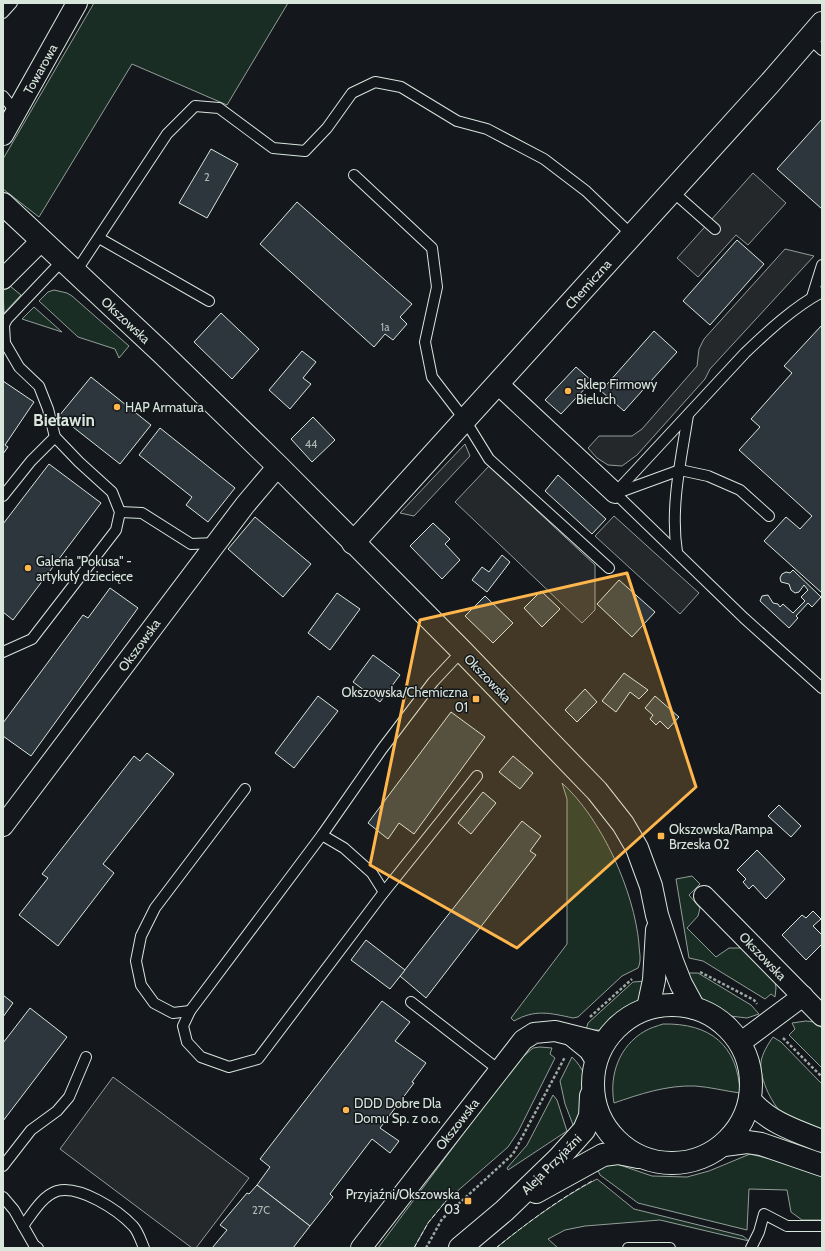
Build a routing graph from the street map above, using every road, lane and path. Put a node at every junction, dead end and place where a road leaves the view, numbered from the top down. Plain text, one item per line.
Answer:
1 (12, 3) edge
2 (77, 3) edge
3 (3, 13) edge
4 (818, 37) edge
5 (3, 96) edge
6 (16, 112) junction
7 (3, 136) edge
8 (354, 175) dead end
9 (672, 191) junction
10 (3, 204) edge
11 (715, 229) dead end
12 (632, 234) junction
13 (99, 238) junction
14 (41, 241) junction
15 (822, 265) edge
16 (69, 267) junction
17 (3, 279) edge
18 (822, 292) edge
19 (812, 297) junction
20 (209, 301) dead end
21 (498, 384) junction
22 (688, 415) junction
23 (464, 420) junction
24 (55, 437) junction
25 (278, 466) junction
26 (680, 470) junction
27 (615, 493) junction
28 (3, 496) edge
29 (120, 512) junction
30 (769, 516) dead end
31 (216, 543) junction
32 (352, 543) junction
33 (677, 552) junction
34 (609, 568) dead end
35 (462, 651) junction
36 (3, 652) edge
37 (822, 688) edge
38 (477, 776) dead end
39 (245, 789) dead end
40 (3, 826) edge
41 (322, 835) junction
42 (384, 892) junction
43 (704, 896) dead end
44 (657, 915) junction
45 (803, 996) junction
46 (411, 1002) dead end
47 (648, 1008) junction
48 (694, 1008) junction
49 (190, 1011) junction
50 (822, 1016) edge
51 (740, 1043) junction
52 (600, 1052) junction
53 (86, 1057) dead end
54 (499, 1070) junction
55 (592, 1089) junction
56 (750, 1100) junction
57 (822, 1141) edge
58 (724, 1144) junction
59 (639, 1157) junction
60 (822, 1165) edge
61 (3, 1166) edge
62 (3, 1197) edge
63 (504, 1211) junction
64 (23, 1226) junction
65 (822, 1226) edge
66 (38, 1248) edge
67 (144, 1248) edge
68 (361, 1248) edge
69 (460, 1248) edge
70 (628, 1248) edge
71 (670, 1248) edge
72 (751, 1248) edge

1 - 3 lane
2 - 6 street, Towarowa
4 - 9 main road, Chemiczna
5 - 6 lane
6 - 7 street, Towarowa
8 - 23 lane
9 - 11 lane
9 - 12 main road, Chemiczna
10 - 14 main road, Okszowska
12 - 13 lane
12 - 21 main road, Chemiczna
13 - 16 lane
13 - 20 lane
14 - 16 main road, Okszowska
14 - 17 street
15 - 19 lane
16 - 24 lane
16 - 25 main road, Okszowska
18 - 19 lane
19 - 22 lane
21 - 23 main road, Chemiczna
21 - 27 street
22 - 26 lane
22 - 27 lane
23 - 32 main road, Chemiczna
23 - 34 lane
24 - 28 lane
24 - 29 lane
25 - 31 street, Okszowska
25 - 32 main road, Okszowska
26 - 27 lane
26 - 30 lane
26 - 33 lane
27 - 33 lane
29 - 31 lane
29 - 36 lane
31 - 40 street, Okszowska
32 - 35 main road, Okszowska
33 - 37 lane
35 - 41 lane
35 - 44 main road, Okszowska
38 - 42 lane
39 - 49 lane
41 - 42 lane
41 - 49 lane
42 - 49 lane
43 - 45 street, Okszowska
44 - 47 main road, Okszowska
44 - 48 main road, Okszowska
45 - 50 street, Okszowska
45 - 51 street
46 - 54 lane
47 - 48 main road
47 - 52 main road
48 - 51 main road
51 - 56 main road
52 - 54 street, Okszowska
52 - 55 main road, Aleja Przyjaźni
53 - 61 lane
54 - 68 street, Okszowska
55 - 59 main road
55 - 63 main road, Aleja Przyjaźni
56 - 57 main road
56 - 58 main road
58 - 59 main road
58 - 60 main road
59 - 63 main road, Aleja Przyjaźni
62 - 64 lane
63 - 69 main road, Aleja Przyjaźni
64 - 66 lane
64 - 67 lane
65 - 72 lane
70 - 71 lane

